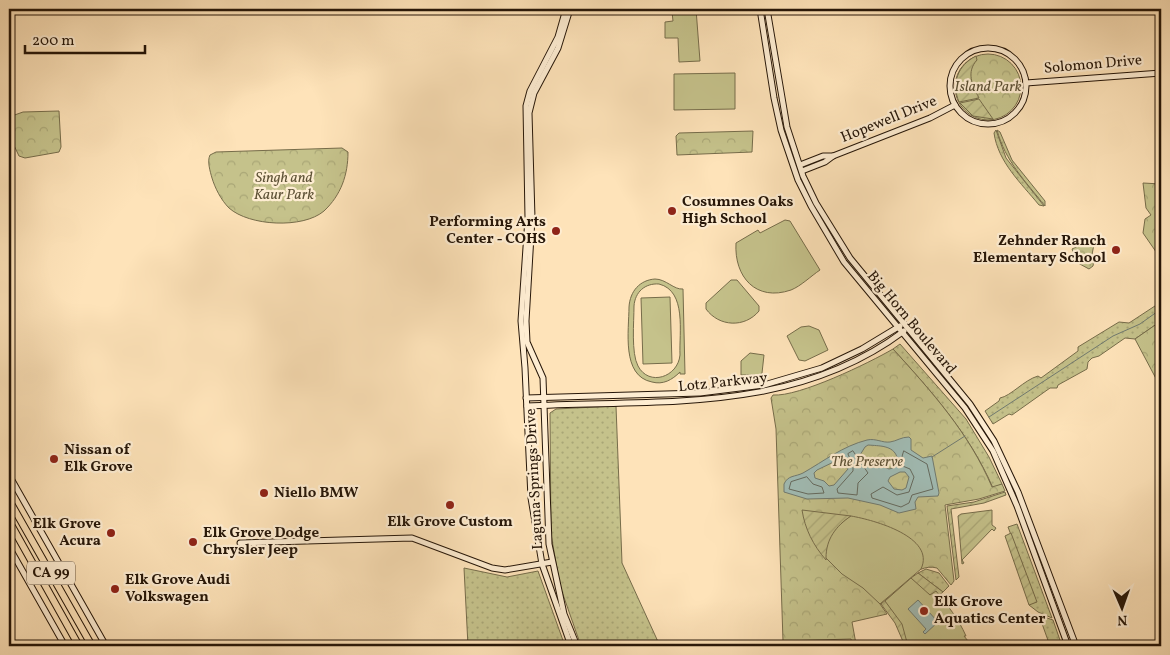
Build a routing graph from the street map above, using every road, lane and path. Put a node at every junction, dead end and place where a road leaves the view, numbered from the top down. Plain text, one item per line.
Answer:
1 (566, 9) edge
2 (570, 9) edge
3 (760, 9) edge
4 (767, 9) edge
5 (1161, 73) edge
6 (1026, 83) junction
7 (955, 105) junction
8 (801, 168) junction
9 (906, 325) junction
10 (901, 329) junction
11 (543, 397) junction
12 (526, 398) junction
13 (543, 405) junction
14 (526, 406) junction
15 (9, 475) edge
16 (9, 500) edge
17 (9, 521) edge
18 (240, 543) dead end
19 (9, 547) edge
20 (552, 562) junction
21 (542, 564) junction
22 (59, 611) junction
23 (64, 646) edge
24 (76, 646) edge
25 (79, 646) edge
26 (92, 646) edge
27 (106, 646) edge
28 (570, 646) edge
29 (577, 646) edge
30 (1068, 646) edge
31 (1076, 646) edge

1 - 12 street, Laguna Springs Drive
2 - 11 street, Laguna Springs Drive
3 - 10 street, Big Horn Boulevard
4 - 8 street, Big Horn Boulevard
5 - 6 street, Solomon Drive
6 - 7 street
6 - 7 street
7 - 8 street, Hopewell Drive
8 - 9 street, Big Horn Boulevard
9 - 10 street, Lotz Parkway
9 - 31 street, Big Horn Boulevard
10 - 11 street, Lotz Parkway
10 - 13 street, Lotz Parkway
10 - 30 street, Big Horn Boulevard
11 - 12 street, Lotz Parkway
11 - 13 street, Laguna Springs Drive
12 - 14 street, Laguna Springs Drive
13 - 14 street, Lotz Parkway
13 - 20 street, Laguna Springs Drive
14 - 21 street, Laguna Springs Drive
15 - 27 street
16 - 26 highway, CA 99
17 - 22 highway, CA 99
18 - 21 street
19 - 23 street
20 - 21 street
20 - 29 street, Laguna Springs Drive
21 - 28 street, Laguna Springs Drive
22 - 24 highway
22 - 25 highway, CA 99

